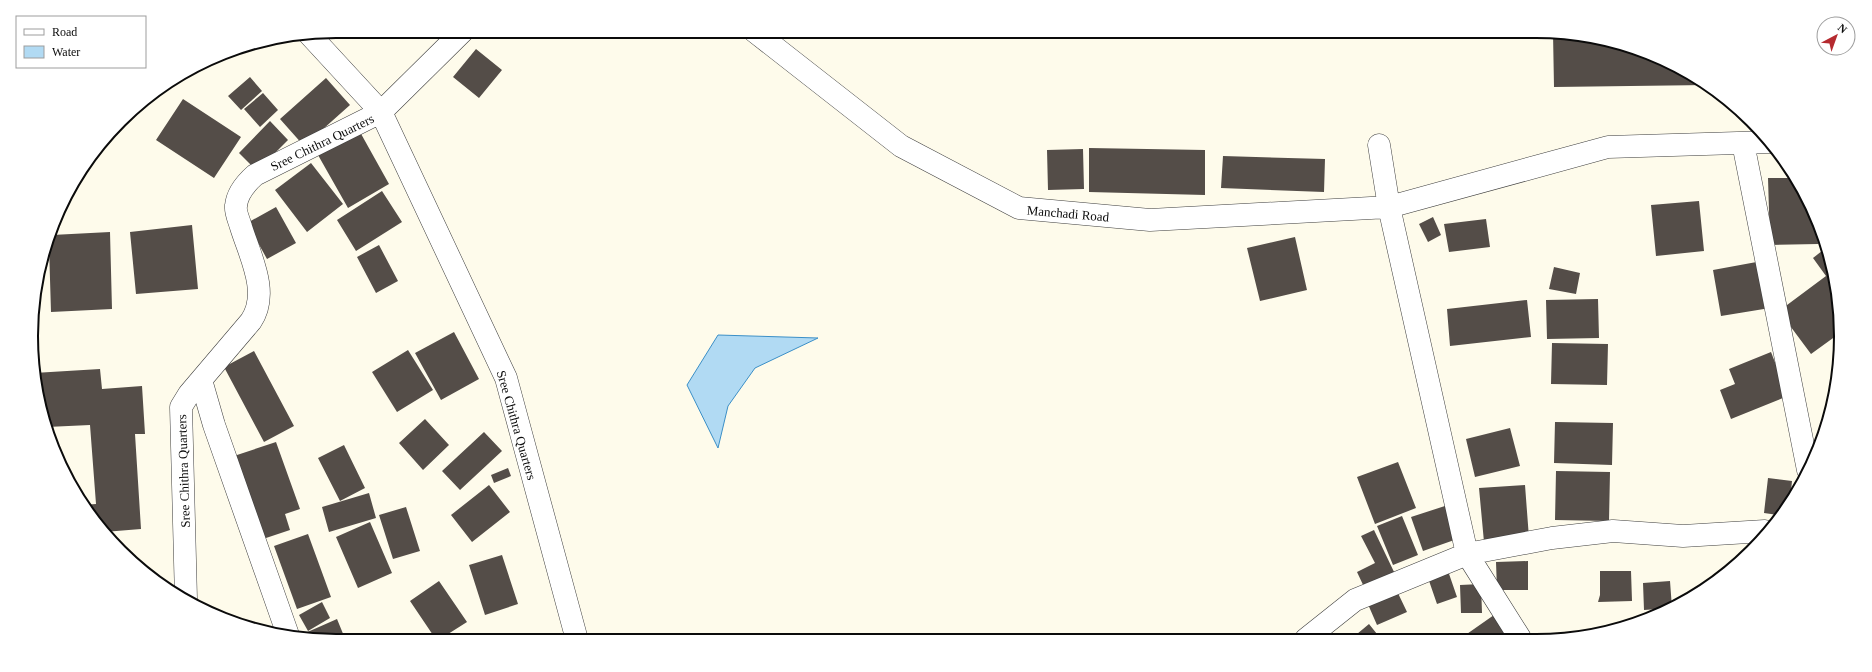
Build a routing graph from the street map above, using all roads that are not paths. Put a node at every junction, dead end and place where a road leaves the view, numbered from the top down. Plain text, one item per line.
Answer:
1 (456, 38) edge
2 (763, 38) edge
3 (314, 39) edge
4 (381, 112) junction
5 (1762, 142) edge
6 (1743, 143) junction
7 (1379, 145) dead end
8 (1389, 207) junction
9 (201, 380) junction
10 (1806, 461) edge
11 (1761, 531) edge
12 (1467, 554) junction
13 (186, 593) edge
14 (286, 629) edge
15 (575, 634) edge
16 (1312, 634) edge
17 (1517, 634) edge

1 - 4 street
2 - 8 street, Manchadi Road
3 - 4 street
4 - 9 street, Sree Chithra Quarters
4 - 15 street, Sree Chithra Quarters
5 - 6 street, Manchadi Road
6 - 8 street, Manchadi Road
6 - 10 street
7 - 8 street
8 - 12 street
9 - 13 street, Sree Chithra Quarters
9 - 14 street
11 - 12 street
12 - 16 street
12 - 17 street

